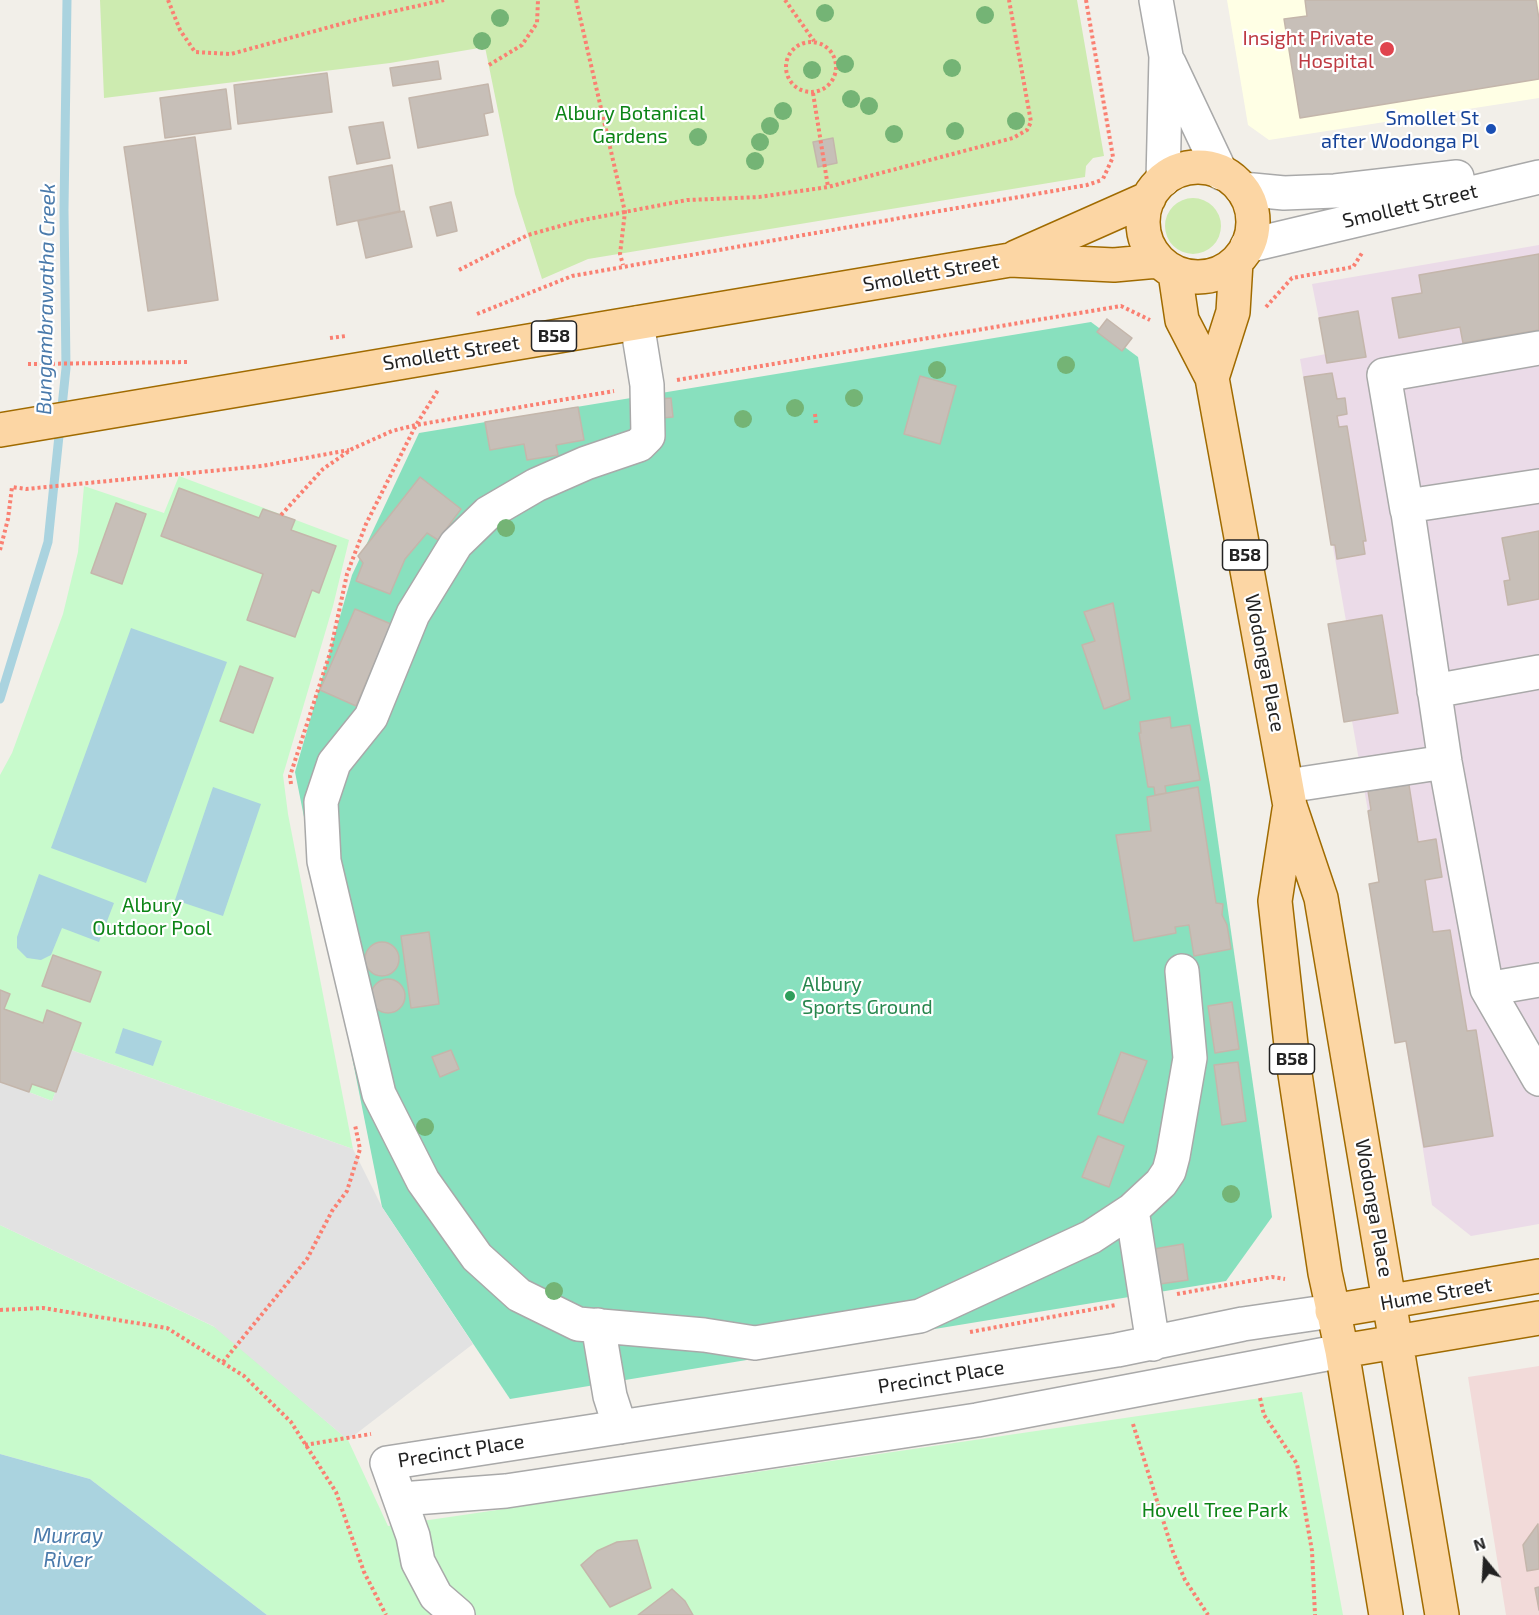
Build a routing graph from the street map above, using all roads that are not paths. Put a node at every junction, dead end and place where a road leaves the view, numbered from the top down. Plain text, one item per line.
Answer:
1 (1156, 0) edge
2 (1166, 56) junction
3 (1539, 168) edge
4 (1539, 177) edge
5 (1232, 181) junction
6 (1156, 189) junction
7 (1242, 254) junction
8 (1010, 260) junction
9 (1167, 267) junction
10 (637, 322) junction
11 (1539, 348) edge
12 (1212, 378) junction
13 (11, 428) edge
14 (1539, 486) edge
15 (1407, 510) junction
16 (1539, 672) edge
17 (1434, 691) junction
18 (1445, 762) junction
19 (1289, 796) junction
20 (1182, 971) dead end
21 (1539, 980) edge
22 (1487, 989) junction
23 (1539, 1079) edge
24 (1132, 1210) junction
25 (1539, 1276) edge
26 (1390, 1302) junction
27 (1332, 1311) junction
28 (1539, 1318) edge
29 (598, 1325) junction
30 (1188, 1336) junction
31 (1396, 1341) junction
32 (1153, 1344) junction
33 (1117, 1350) junction
34 (1342, 1351) junction
35 (1196, 1377) junction
36 (1128, 1408) junction
37 (620, 1427) junction
38 (401, 1499) junction
39 (458, 1615) edge
40 (1386, 1615) edge
41 (1442, 1615) edge

1 - 2 street
2 - 5 street
2 - 6 street
3 - 5 street, Smollett Street
4 - 7 street, Smollett Street
5 - 6 main road, B58
5 - 7 main road, B58
6 - 8 main road, Smollett Street / B58
6 - 9 main road, B58
7 - 9 main road, B58
7 - 12 main road, Wodonga Place / B58
8 - 9 main road, Smollett Street / B58
8 - 10 main road, Smollett Street / B58
9 - 12 main road, Wodonga Place / B58
10 - 13 main road, Smollett Street / B58
10 - 29 street
11 - 15 street
12 - 19 main road, Wodonga Place / B58
14 - 15 street
15 - 17 street
16 - 17 street
17 - 18 street
18 - 19 street
18 - 22 street
19 - 26 main road, Wodonga Place / B58
19 - 27 main road, Wodonga Place / B58
20 - 24 street
21 - 22 street
22 - 23 street
24 - 29 street
24 - 32 street
25 - 26 main road, Hume Street
26 - 27 main road, Hume Street
26 - 31 main road, Wodonga Place / B58
27 - 30 street, Precinct Place
27 - 34 main road, Wodonga Place / B58
28 - 31 main road, Hume Street
29 - 37 street
30 - 32 street, Precinct Place
30 - 35 street
31 - 34 main road, Hume Street
31 - 41 main road, Wodonga Place
32 - 33 street, Precinct Place
33 - 36 street
33 - 37 street, Precinct Place
34 - 35 street, Precinct Place
34 - 40 main road, Wodonga Place
35 - 36 street, Precinct Place
36 - 38 street, Precinct Place
37 - 38 street, Precinct Place
38 - 39 street

